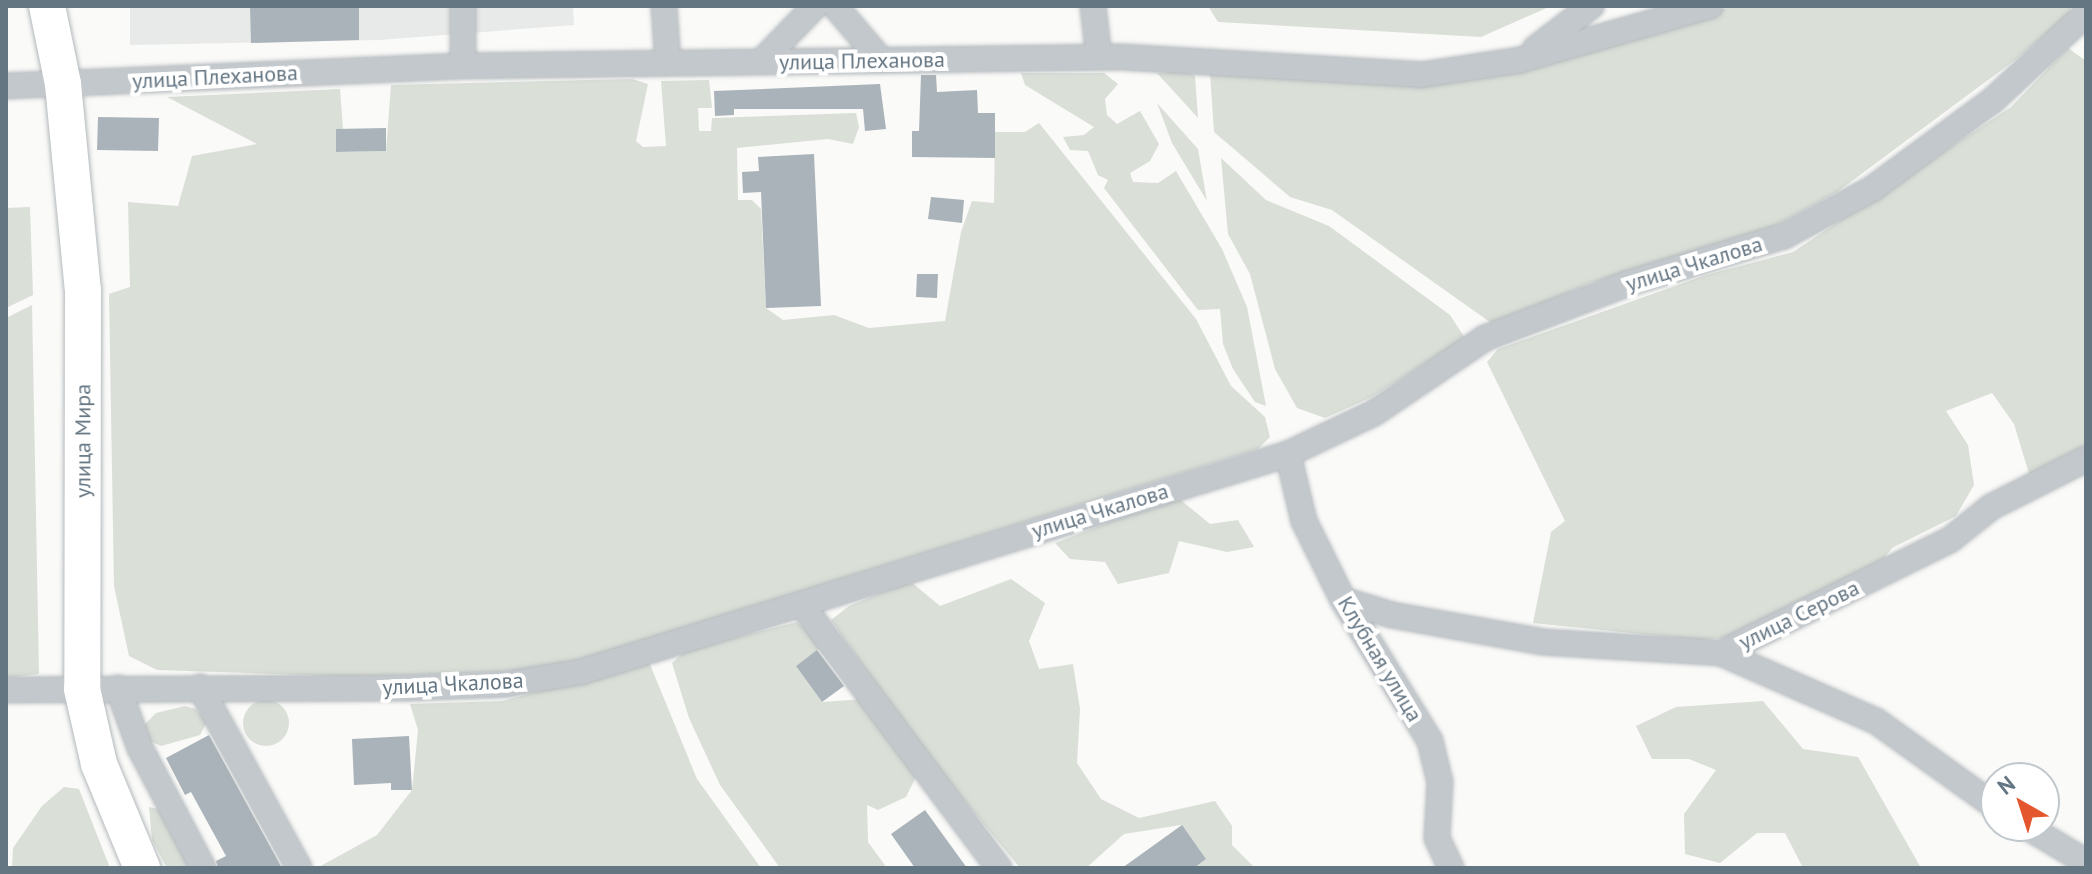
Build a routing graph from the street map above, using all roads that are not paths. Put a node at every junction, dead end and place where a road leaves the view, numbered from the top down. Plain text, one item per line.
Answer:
1 (47, 6) edge
2 (463, 6) edge
3 (664, 6) edge
4 (815, 6) edge
5 (835, 6) edge
6 (1093, 6) edge
7 (1591, 6) edge
8 (1710, 6) edge
9 (2086, 14) edge
10 (1099, 57) junction
11 (881, 60) junction
12 (1520, 60) junction
13 (761, 62) junction
14 (668, 63) junction
15 (463, 66) junction
16 (63, 84) junction
17 (6, 86) edge
18 (1288, 454) junction
19 (2086, 459) edge
20 (1343, 600) junction
21 (802, 605) junction
22 (1721, 653) junction
23 (200, 687) junction
24 (118, 688) junction
25 (82, 689) junction
26 (6, 690) edge
27 (1980, 796) edge
28 (2053, 842) edge
29 (2086, 862) edge
30 (142, 868) edge
31 (203, 868) edge
32 (299, 868) edge
33 (999, 868) edge
34 (1451, 868) edge

1 - 16 highway, улица Мира
2 - 15 street
3 - 14 street
4 - 13 street
5 - 11 street
6 - 10 street
7 - 12 street
8 - 12 street, улица Плеханова
9 - 18 street, улица Чкалова
10 - 11 street, улица Плеханова
10 - 12 street, улица Плеханова
11 - 13 street, улица Плеханова
13 - 14 street, улица Плеханова
14 - 15 street, улица Плеханова
15 - 16 street, улица Плеханова
16 - 17 street, улица Плеханова
16 - 25 highway, улица Мира
18 - 20 street, Клубная улица
18 - 21 street, улица Чкалова
19 - 22 street, улица Серова
20 - 22 street, улица Серова
20 - 34 street, Клубная улица
21 - 23 street, улица Чкалова
21 - 33 street
22 - 27 street
23 - 24 street, улица Чкалова
23 - 32 street
24 - 25 street, улица Чкалова
24 - 31 street
25 - 26 street, улица Чкалова
25 - 30 highway, улица Мира
28 - 29 street

